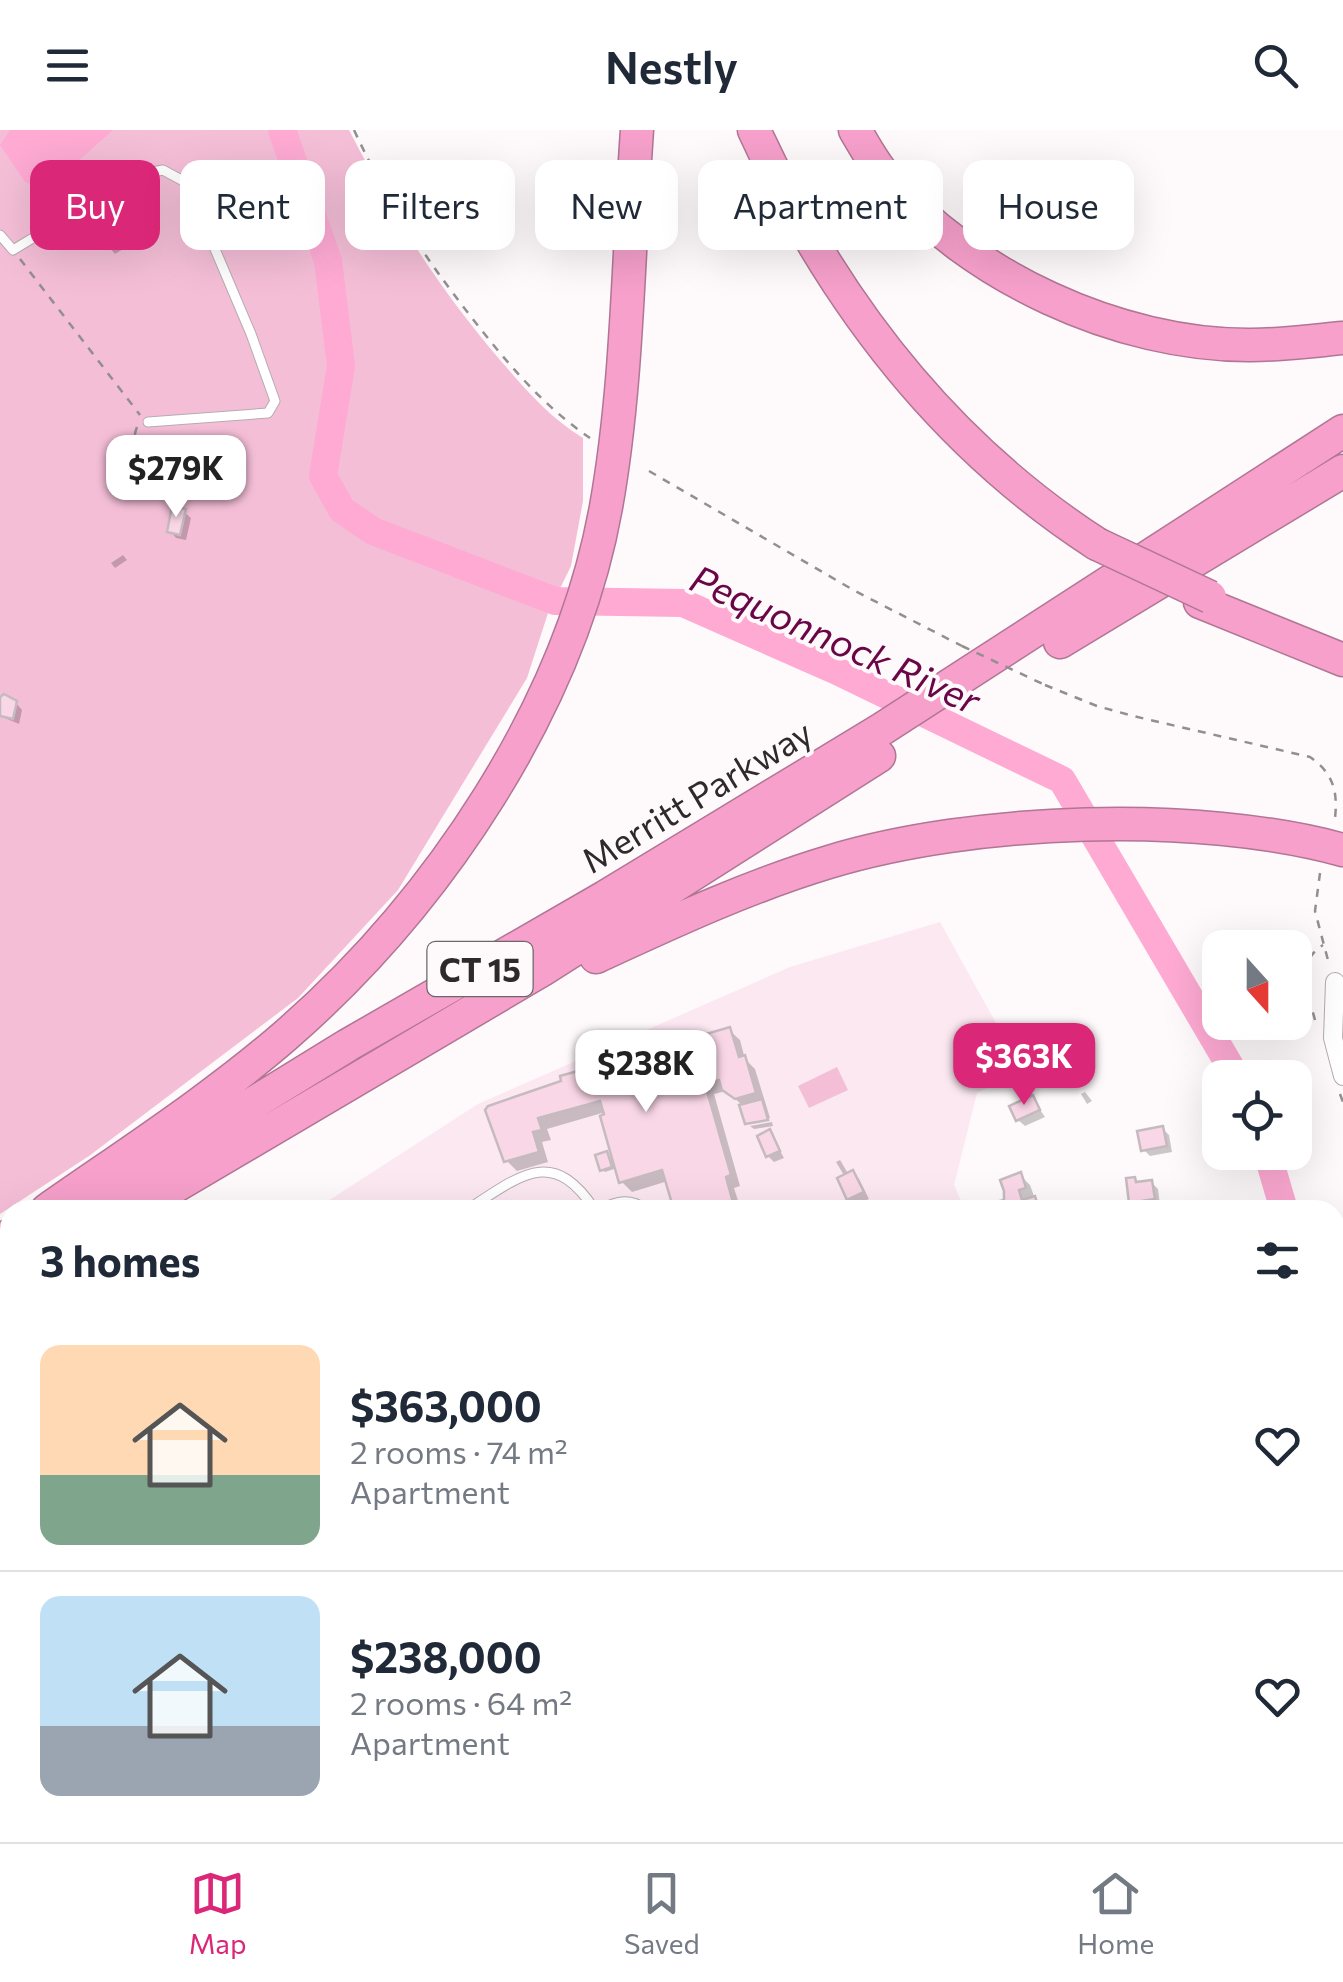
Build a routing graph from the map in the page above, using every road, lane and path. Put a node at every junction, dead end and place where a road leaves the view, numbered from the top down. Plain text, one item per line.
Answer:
1 (354, 130) edge
2 (637, 130) edge
3 (754, 130) edge
4 (855, 130) edge
5 (0, 235) edge
6 (13, 250) junction
7 (1343, 338) edge
8 (148, 422) junction
9 (1343, 431) edge
10 (592, 439) dead end
11 (155, 471) dead end
12 (650, 471) dead end
13 (1343, 471) edge
14 (1205, 600) junction
15 (1343, 634) edge
16 (1343, 660) edge
17 (947, 701) junction
18 (893, 735) junction
19 (1335, 818) dead end
20 (1332, 862) edge
21 (1335, 982) joint
22 (1343, 1076) edge
23 (305, 1113) junction
24 (60, 1200) edge
25 (95, 1200) edge
26 (153, 1200) edge
27 (485, 1200) edge
28 (590, 1200) edge

1 - 10 path
2 - 24 highway
3 - 14 highway, bridge
4 - 7 highway
5 - 6 lane
6 - 8 path
6 - 8 lane
8 - 11 path
9 - 17 highway, Merritt Parkway / CT 15
12 - 19 path, bridge
13 - 17 highway, Merritt Parkway / CT 15
14 - 15 highway
14 - 16 highway
17 - 18 highway, Merritt Parkway / CT 15
18 - 23 highway, Merritt Parkway / CT 15
18 - 25 highway, Merritt Parkway / CT 15
20 - 21 path
20 - 23 highway
21 - 22 street
23 - 26 highway, Merritt Parkway / CT 15
27 - 28 lane

